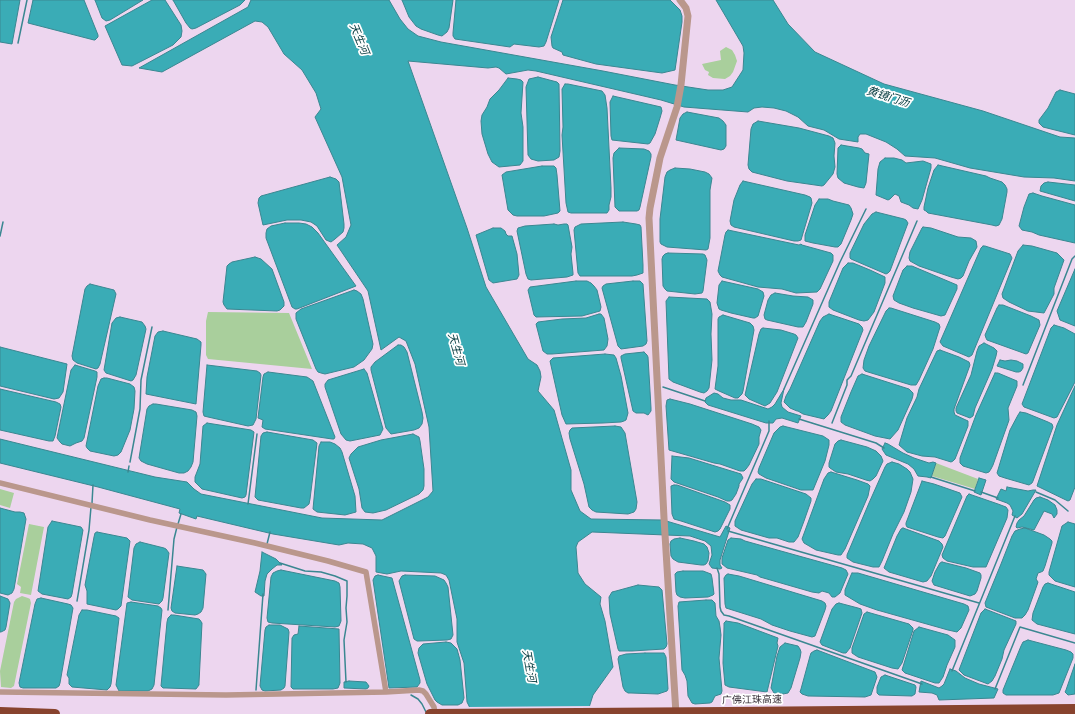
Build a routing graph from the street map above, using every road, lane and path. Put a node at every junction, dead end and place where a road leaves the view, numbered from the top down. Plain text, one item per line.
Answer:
1 (680, 0) edge
2 (0, 483) edge
3 (0, 692) edge
4 (386, 692) junction
5 (1075, 709) edge
6 (0, 712) edge
7 (55, 714) edge
8 (430, 714) edge
9 (435, 714) edge
10 (676, 714) edge

1 - 10 street
2 - 4 street
3 - 4 street
4 - 9 street
5 - 8 highway, 广佛江珠高速, bridge
6 - 7 highway

